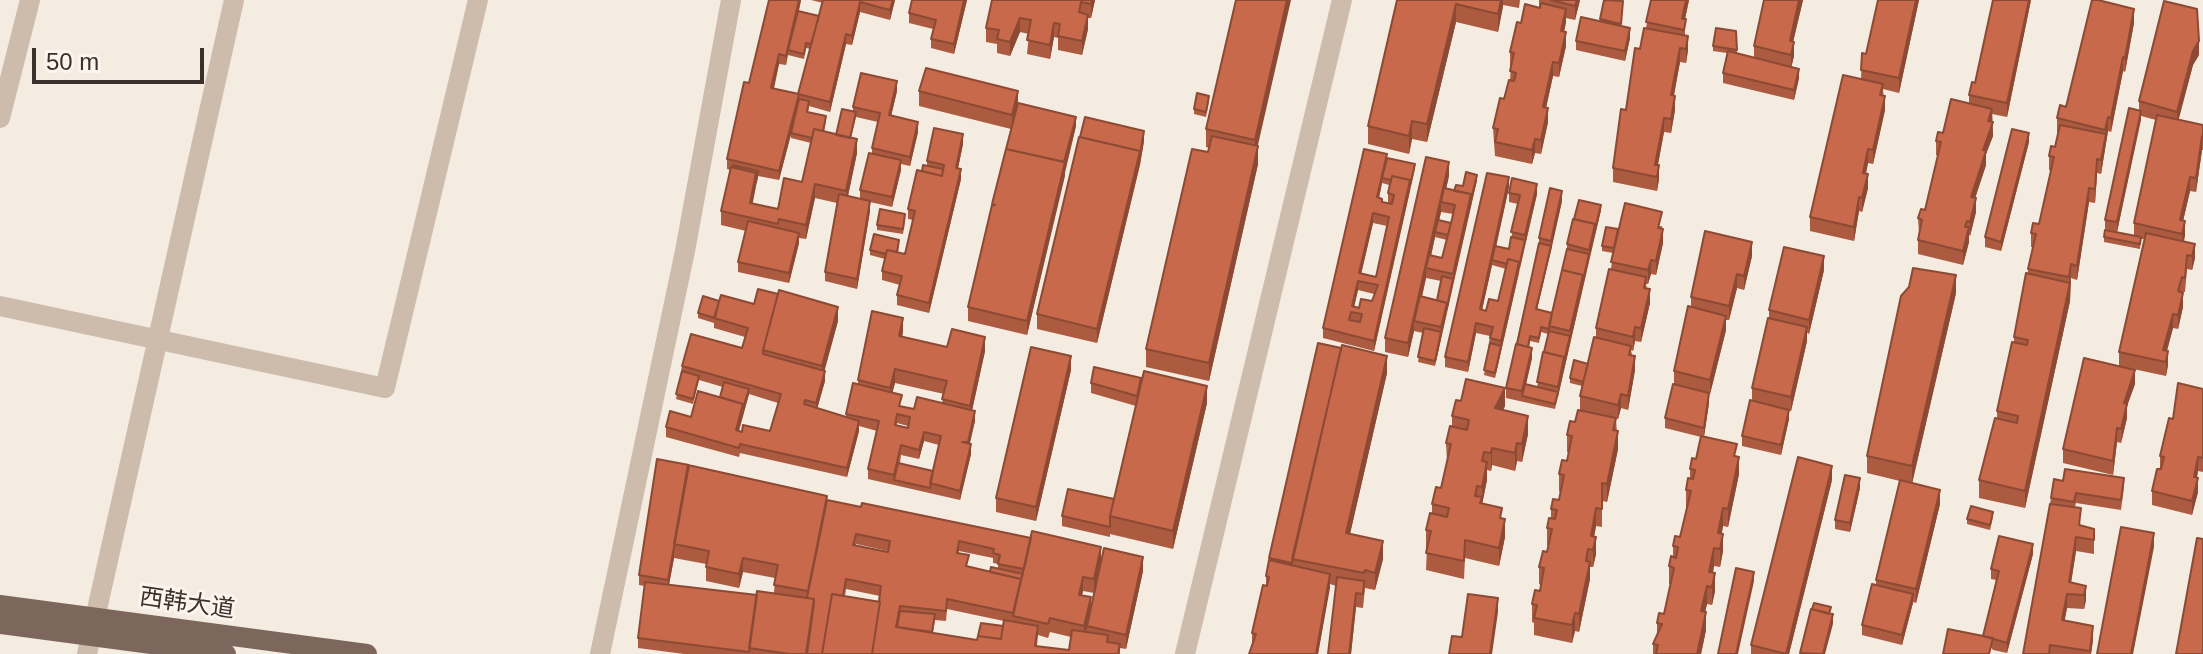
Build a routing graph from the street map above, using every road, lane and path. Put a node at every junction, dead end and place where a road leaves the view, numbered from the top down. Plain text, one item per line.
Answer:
1 (30, 0) edge
2 (234, 0) edge
3 (478, 0) edge
4 (731, 0) edge
5 (1342, 0) edge
6 (0, 118) edge
7 (0, 306) edge
8 (157, 339) junction
9 (0, 605) edge
10 (0, 624) edge
11 (91, 636) edge
12 (226, 654) edge
13 (367, 654) edge
14 (600, 654) edge
15 (1185, 654) edge

1 - 6 street
2 - 8 street
3 - 8 street
4 - 14 street
5 - 15 street
7 - 8 street
8 - 11 street
9 - 11 main road, 西韩大道
10 - 11 main road, 西韩大道
11 - 12 main road, 西韩大道
11 - 13 main road, 西韩大道

